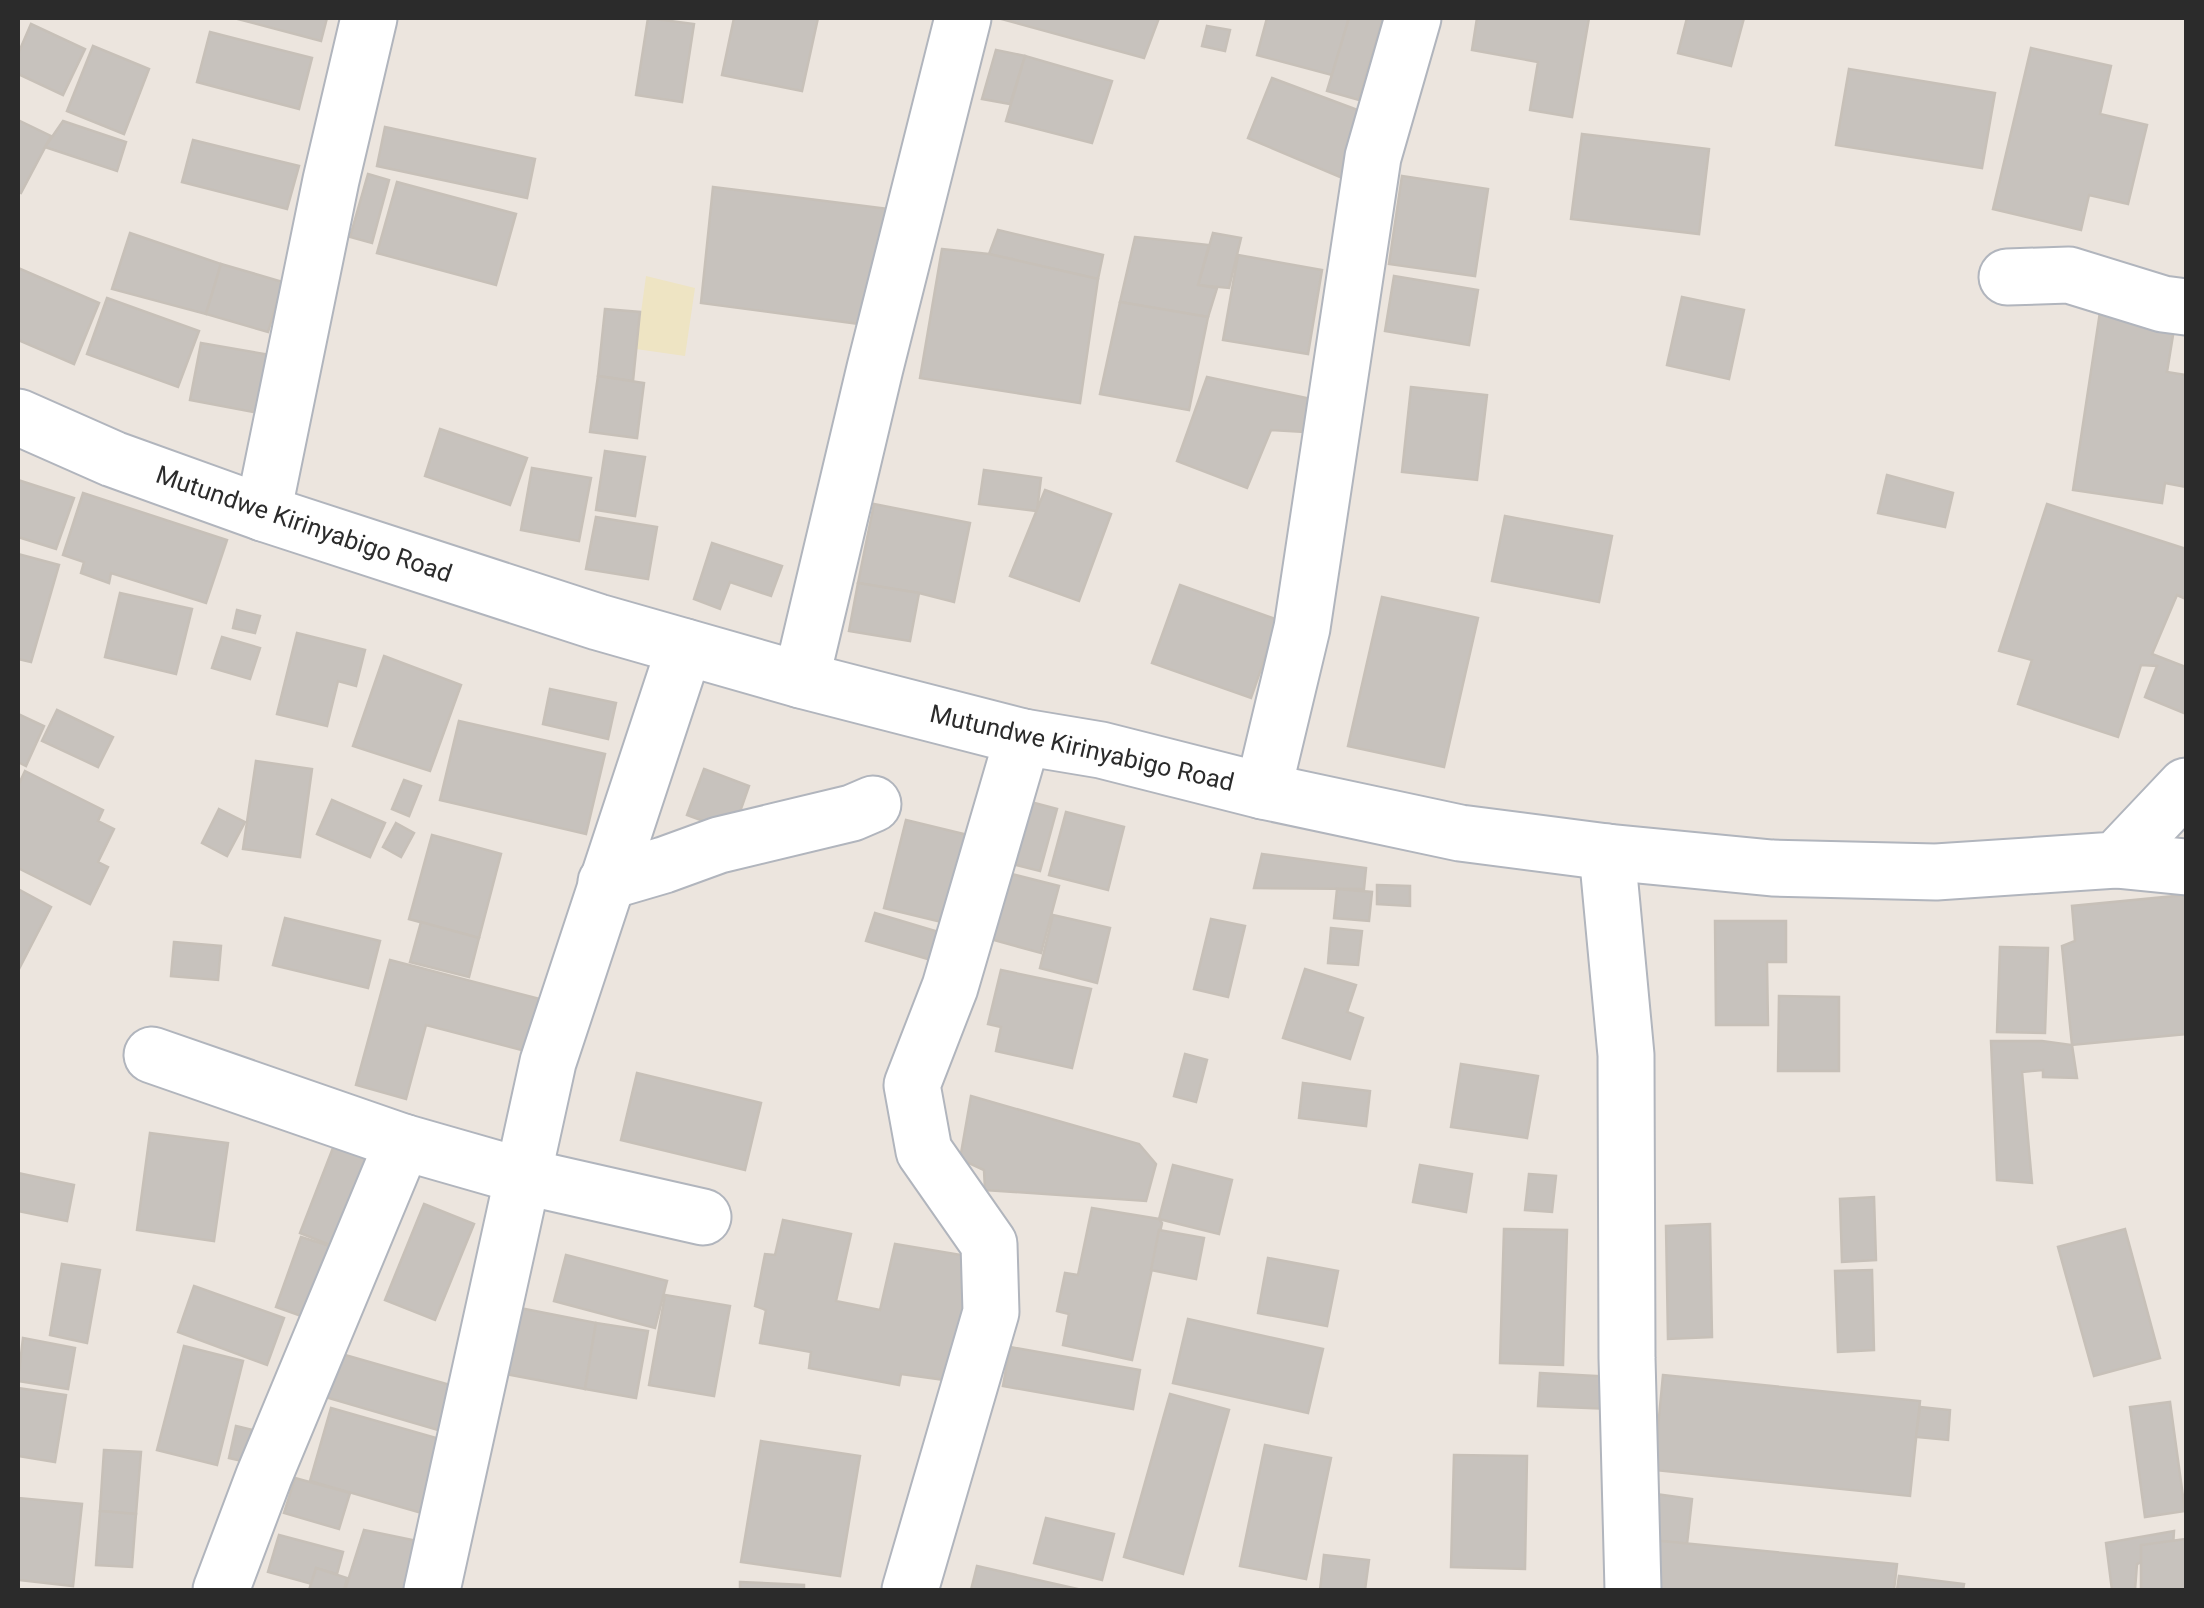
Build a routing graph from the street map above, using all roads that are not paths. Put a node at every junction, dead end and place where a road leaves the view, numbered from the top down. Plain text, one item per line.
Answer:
1 (368, 18) edge
2 (963, 18) edge
3 (1413, 18) edge
4 (2007, 277) dead end
5 (2186, 307) edge
6 (18, 417) edge
7 (263, 513) junction
8 (684, 647) junction
9 (800, 680) junction
10 (1023, 737) junction
11 (2186, 786) edge
12 (1263, 791) junction
13 (872, 804) dead end
14 (1606, 852) junction
15 (2116, 860) junction
16 (2186, 867) edge
17 (606, 882) junction
18 (152, 1054) dead end
19 (403, 1142) junction
20 (522, 1176) junction
21 (703, 1216) dead end
22 (221, 1590) edge
23 (432, 1590) edge
24 (910, 1590) edge
25 (1632, 1590) edge

1 - 7 street
2 - 9 street
3 - 12 street
4 - 5 street
6 - 7 street, Mutundwe Kirinyabigo Road
7 - 8 street, Mutundwe Kirinyabigo Road
8 - 9 street, Mutundwe Kirinyabigo Road
8 - 17 street
9 - 10 street, Mutundwe Kirinyabigo Road
10 - 12 street, Mutundwe Kirinyabigo Road
10 - 24 street
11 - 15 street
12 - 14 street, Mutundwe Kirinyabigo Road
13 - 17 street
14 - 15 street, Mutundwe Kirinyabigo Road
14 - 25 street
15 - 16 street, Mutundwe Kirinyabigo Road
17 - 20 street
18 - 19 street
19 - 20 street
19 - 22 street
20 - 21 street
20 - 23 street

